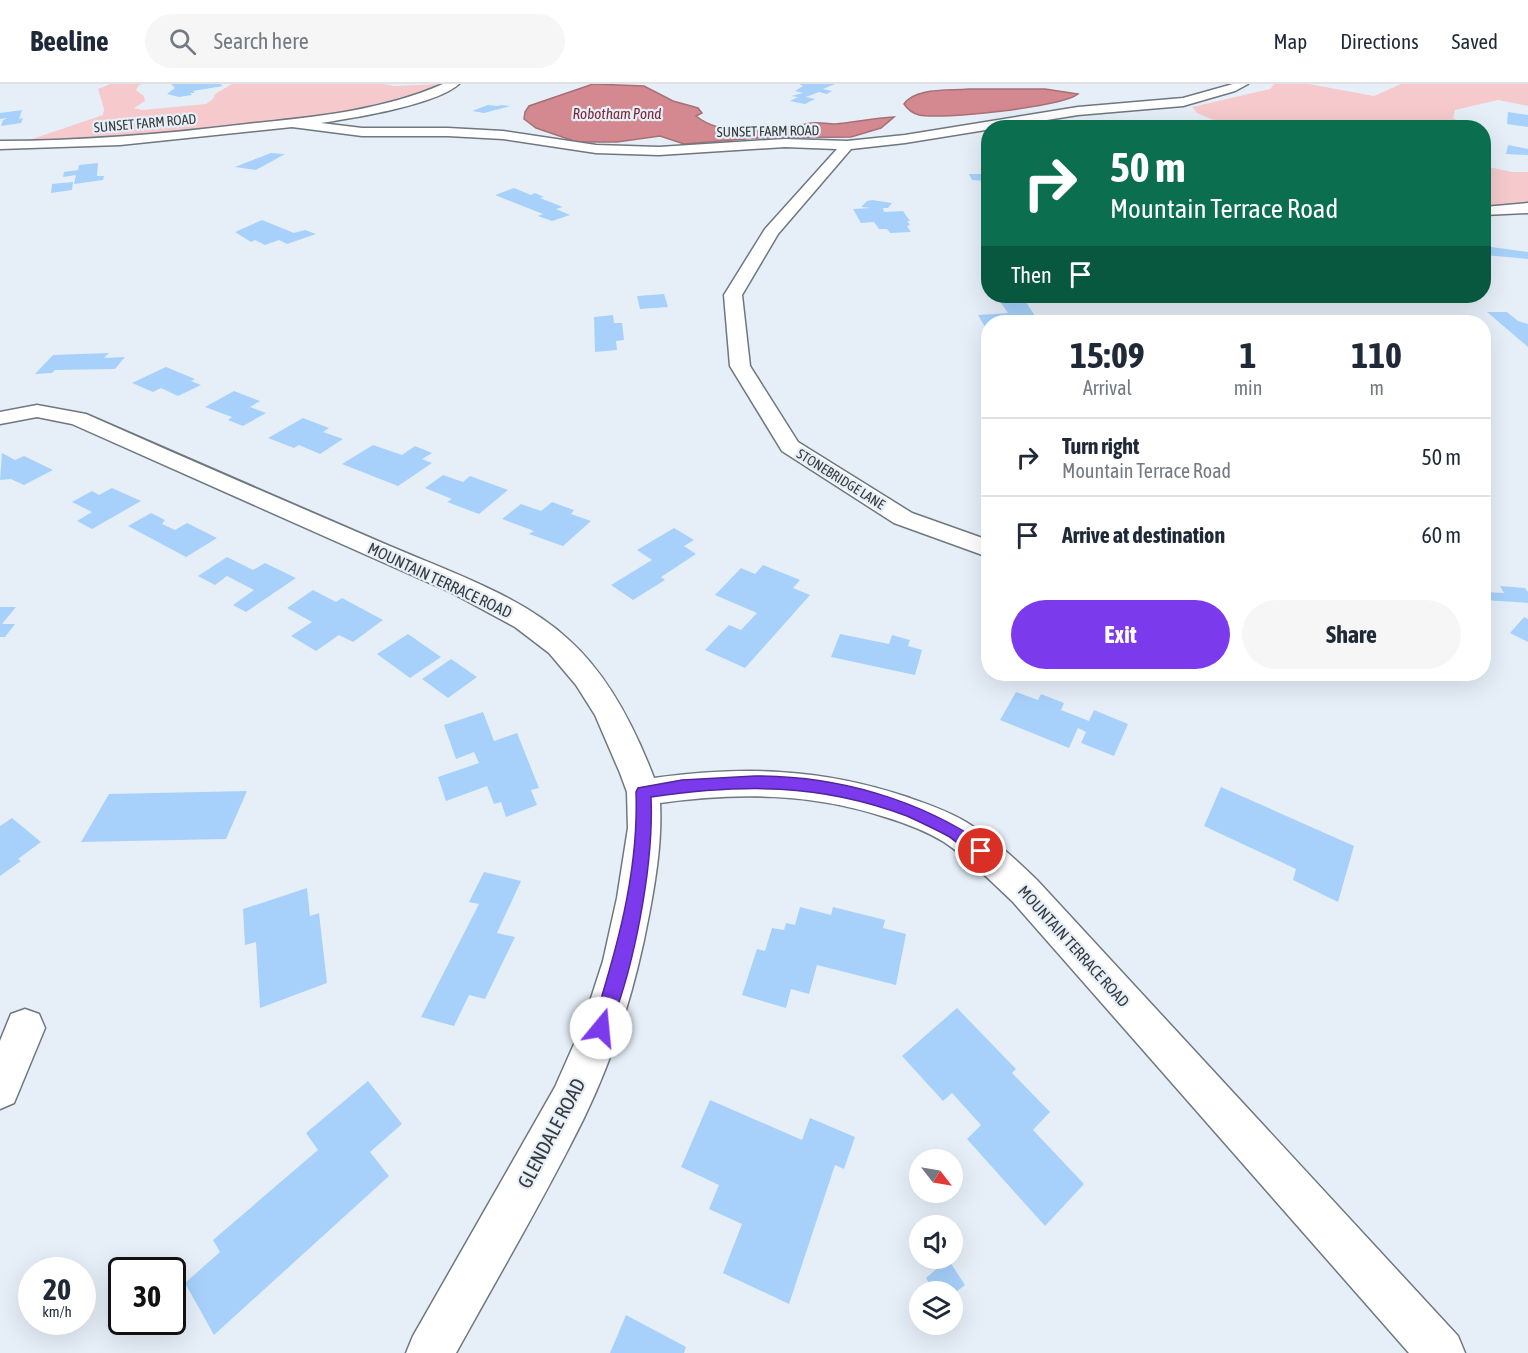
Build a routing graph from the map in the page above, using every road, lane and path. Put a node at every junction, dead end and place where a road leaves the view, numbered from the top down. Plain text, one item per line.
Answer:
1 (453, 84) edge
2 (1242, 84) edge
3 (1031, 120) edge
4 (291, 123) junction
5 (981, 128) edge
6 (847, 145) junction
7 (0, 146) edge
8 (1525, 210) edge
9 (1491, 211) edge
10 (0, 418) edge
11 (981, 546) edge
12 (643, 792) junction
13 (26, 1028) dead end
14 (0, 1089) edge
15 (430, 1353) edge
16 (1441, 1353) edge

1 - 4 street, SUNSET FARM ROAD
2 - 3 street, SUNSET FARM ROAD
4 - 6 street, SUNSET FARM ROAD
4 - 7 street, SUNSET FARM ROAD
5 - 6 street, SUNSET FARM ROAD
6 - 11 street, STONEBRIDGE LANE
8 - 9 street
10 - 12 street, MOUNTAIN TERRACE ROAD
12 - 15 street, GLENDALE ROAD
12 - 16 street, MOUNTAIN TERRACE ROAD
13 - 14 street

